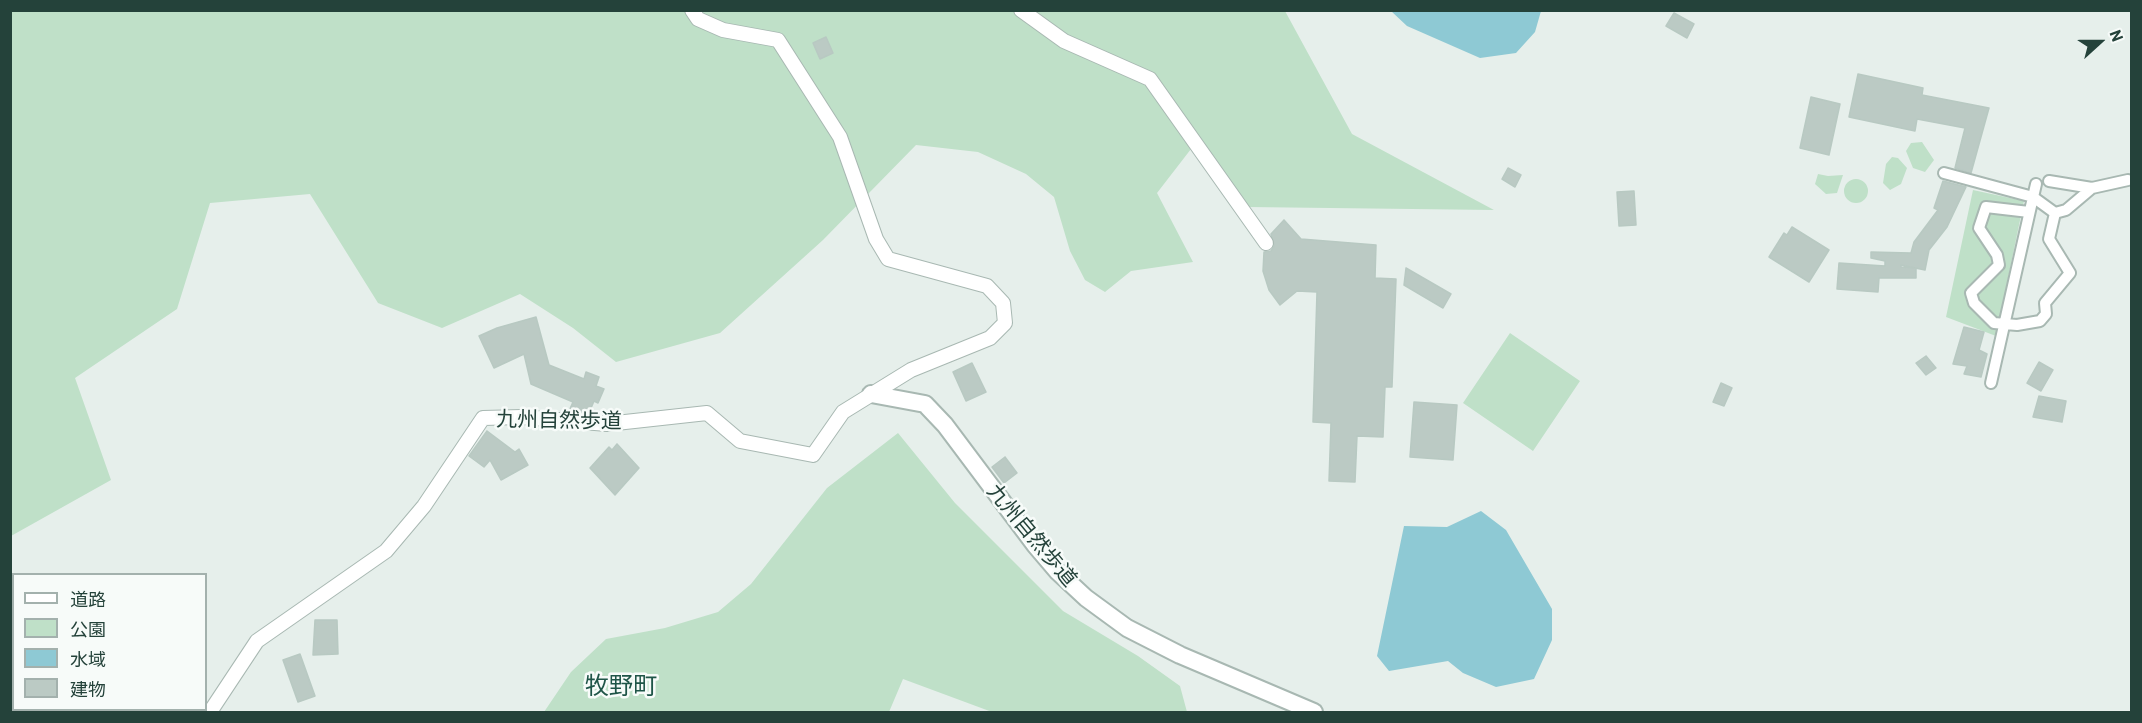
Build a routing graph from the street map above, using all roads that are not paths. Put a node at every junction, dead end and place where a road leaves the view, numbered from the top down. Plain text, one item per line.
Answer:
1 (692, 10) edge
2 (1021, 10) edge
3 (1944, 174) dead end
4 (2128, 180) dead end
5 (2049, 181) dead end
6 (2036, 184) dead end
7 (2092, 188) junction
8 (2033, 197) junction
9 (2029, 212) junction
10 (2055, 213) junction
11 (1266, 243) dead end
12 (2005, 326) junction
13 (1991, 382) dead end
14 (871, 394) junction
15 (210, 712) edge
16 (1314, 712) edge

1 - 14 street
2 - 11 street
3 - 8 street
4 - 7 street
5 - 7 street
6 - 8 street
7 - 10 street
8 - 9 street
8 - 10 street
9 - 12 street
9 - 12 street
10 - 12 street
12 - 13 street
14 - 15 street, 九州自然歩道
14 - 16 street, 九州自然歩道

